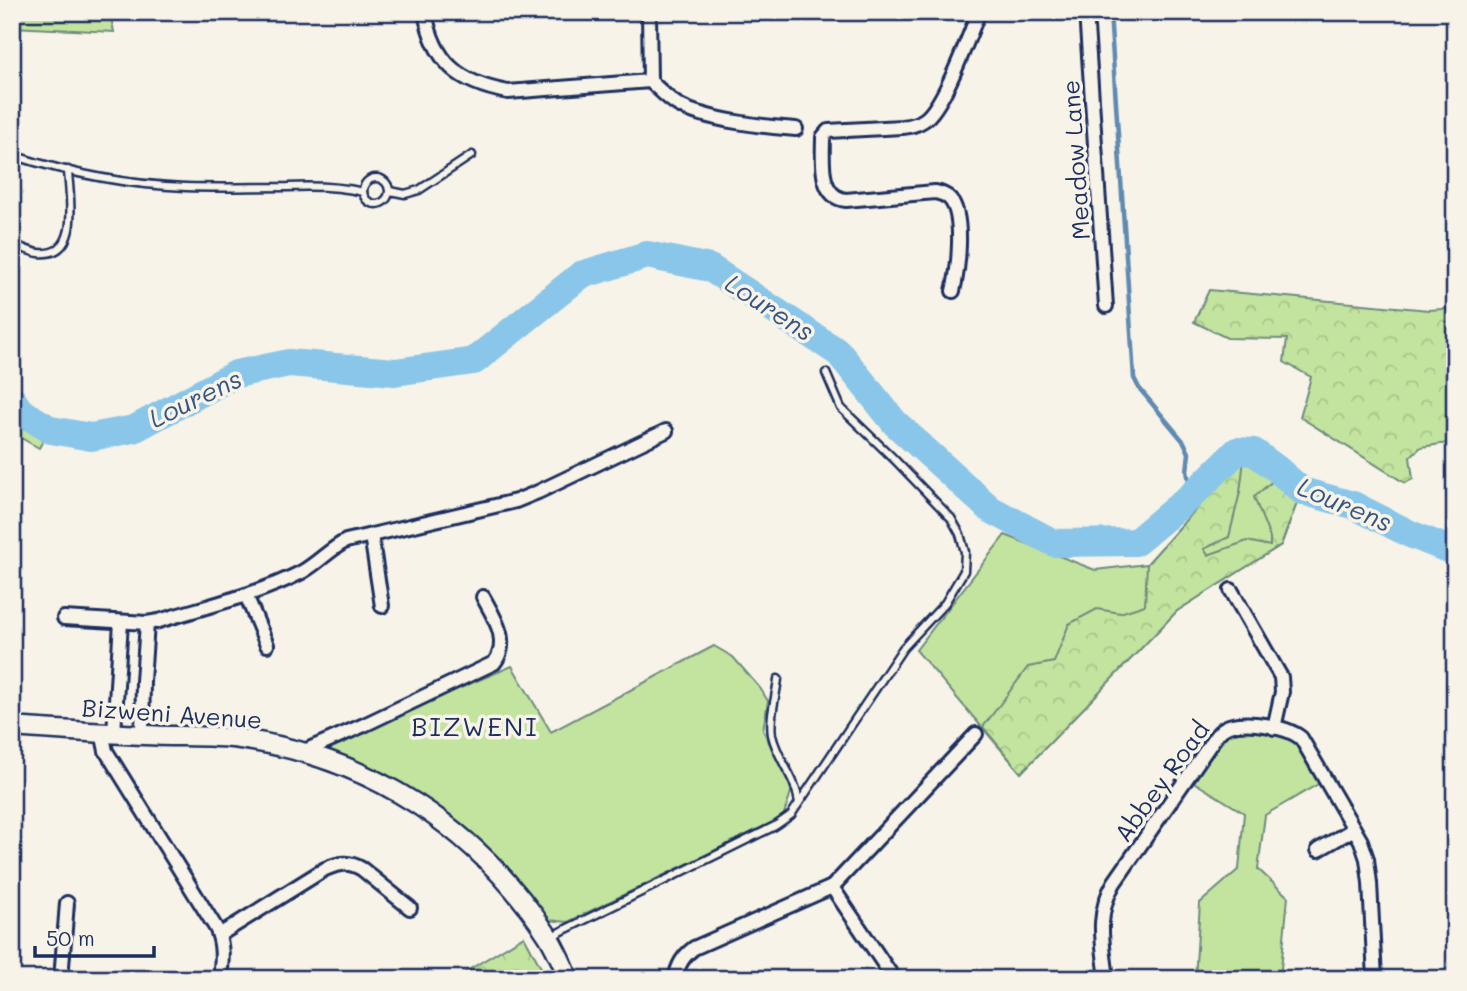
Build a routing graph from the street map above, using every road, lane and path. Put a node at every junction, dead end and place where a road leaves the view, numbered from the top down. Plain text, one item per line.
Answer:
1 (425, 12) edge
2 (649, 12) edge
3 (979, 12) edge
4 (1086, 12) edge
5 (650, 81) junction
6 (796, 129) dead end
7 (12, 155) edge
8 (472, 155) dead end
9 (68, 170) junction
10 (390, 191) junction
11 (363, 192) junction
12 (12, 244) edge
13 (953, 292) dead end
14 (1106, 306) dead end
15 (826, 373) dead end
16 (666, 431) dead end
17 (371, 534) junction
18 (1231, 590) dead end
19 (246, 595) junction
20 (483, 597) dead end
21 (382, 606) dead end
22 (64, 618) dead end
23 (121, 622) junction
24 (147, 623) junction
25 (267, 645) dead end
26 (778, 680) dead end
27 (12, 727) edge
28 (1274, 728) junction
29 (108, 733) junction
30 (976, 734) dead end
31 (142, 735) junction
32 (302, 752) junction
33 (799, 803) junction
34 (1354, 829) junction
35 (1318, 850) dead end
36 (832, 887) junction
37 (67, 903) dead end
38 (410, 908) dead end
39 (219, 935) junction
40 (549, 938) junction
41 (61, 979) edge
42 (220, 979) edge
43 (569, 979) edge
44 (675, 979) edge
45 (894, 979) edge
46 (1107, 979) edge
47 (1375, 979) edge

1 - 5 street
2 - 5 street
3 - 13 street
4 - 14 street, Meadow Lane
5 - 6 street
7 - 9 lane
8 - 10 lane
9 - 11 lane
9 - 12 lane
10 - 11 lane
10 - 11 lane
15 - 33 lane
16 - 17 street
17 - 19 street
17 - 21 street
18 - 28 street
19 - 24 street
19 - 25 street
20 - 32 street
22 - 23 street
23 - 24 street
23 - 29 street
24 - 31 street
26 - 33 lane
27 - 29 street, Bizweni Avenue
28 - 34 street, Abbey Road
28 - 46 street, Abbey Road
29 - 31 street, Bizweni Avenue
29 - 39 street
30 - 36 street
31 - 32 street, Bizweni Avenue
32 - 40 street, Bizweni Avenue
33 - 40 lane
34 - 35 street
34 - 47 street, Abbey Road
36 - 44 street
36 - 45 street
37 - 41 street
38 - 39 street
39 - 42 street
40 - 43 street, Bizweni Avenue

